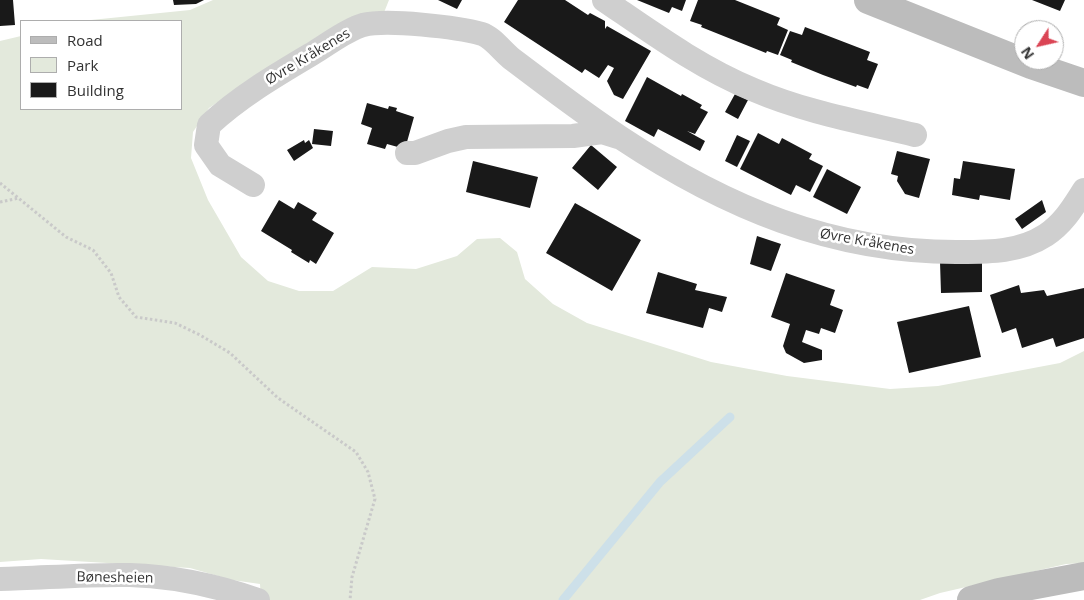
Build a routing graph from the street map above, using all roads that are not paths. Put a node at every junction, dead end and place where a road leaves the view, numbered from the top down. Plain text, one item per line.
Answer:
1 (604, 0) edge
2 (868, 0) edge
3 (1084, 83) edge
4 (915, 135) dead end
5 (618, 136) junction
6 (407, 153) dead end
7 (253, 185) dead end
8 (1084, 190) edge
9 (1084, 576) edge
10 (0, 579) edge
11 (258, 600) edge
12 (971, 600) edge

1 - 4 street
2 - 3 main road
5 - 6 street, Øvre Kråkenes
5 - 7 street, Øvre Kråkenes
5 - 8 street, Øvre Kråkenes
9 - 12 main road
10 - 11 street, Bønesheien

